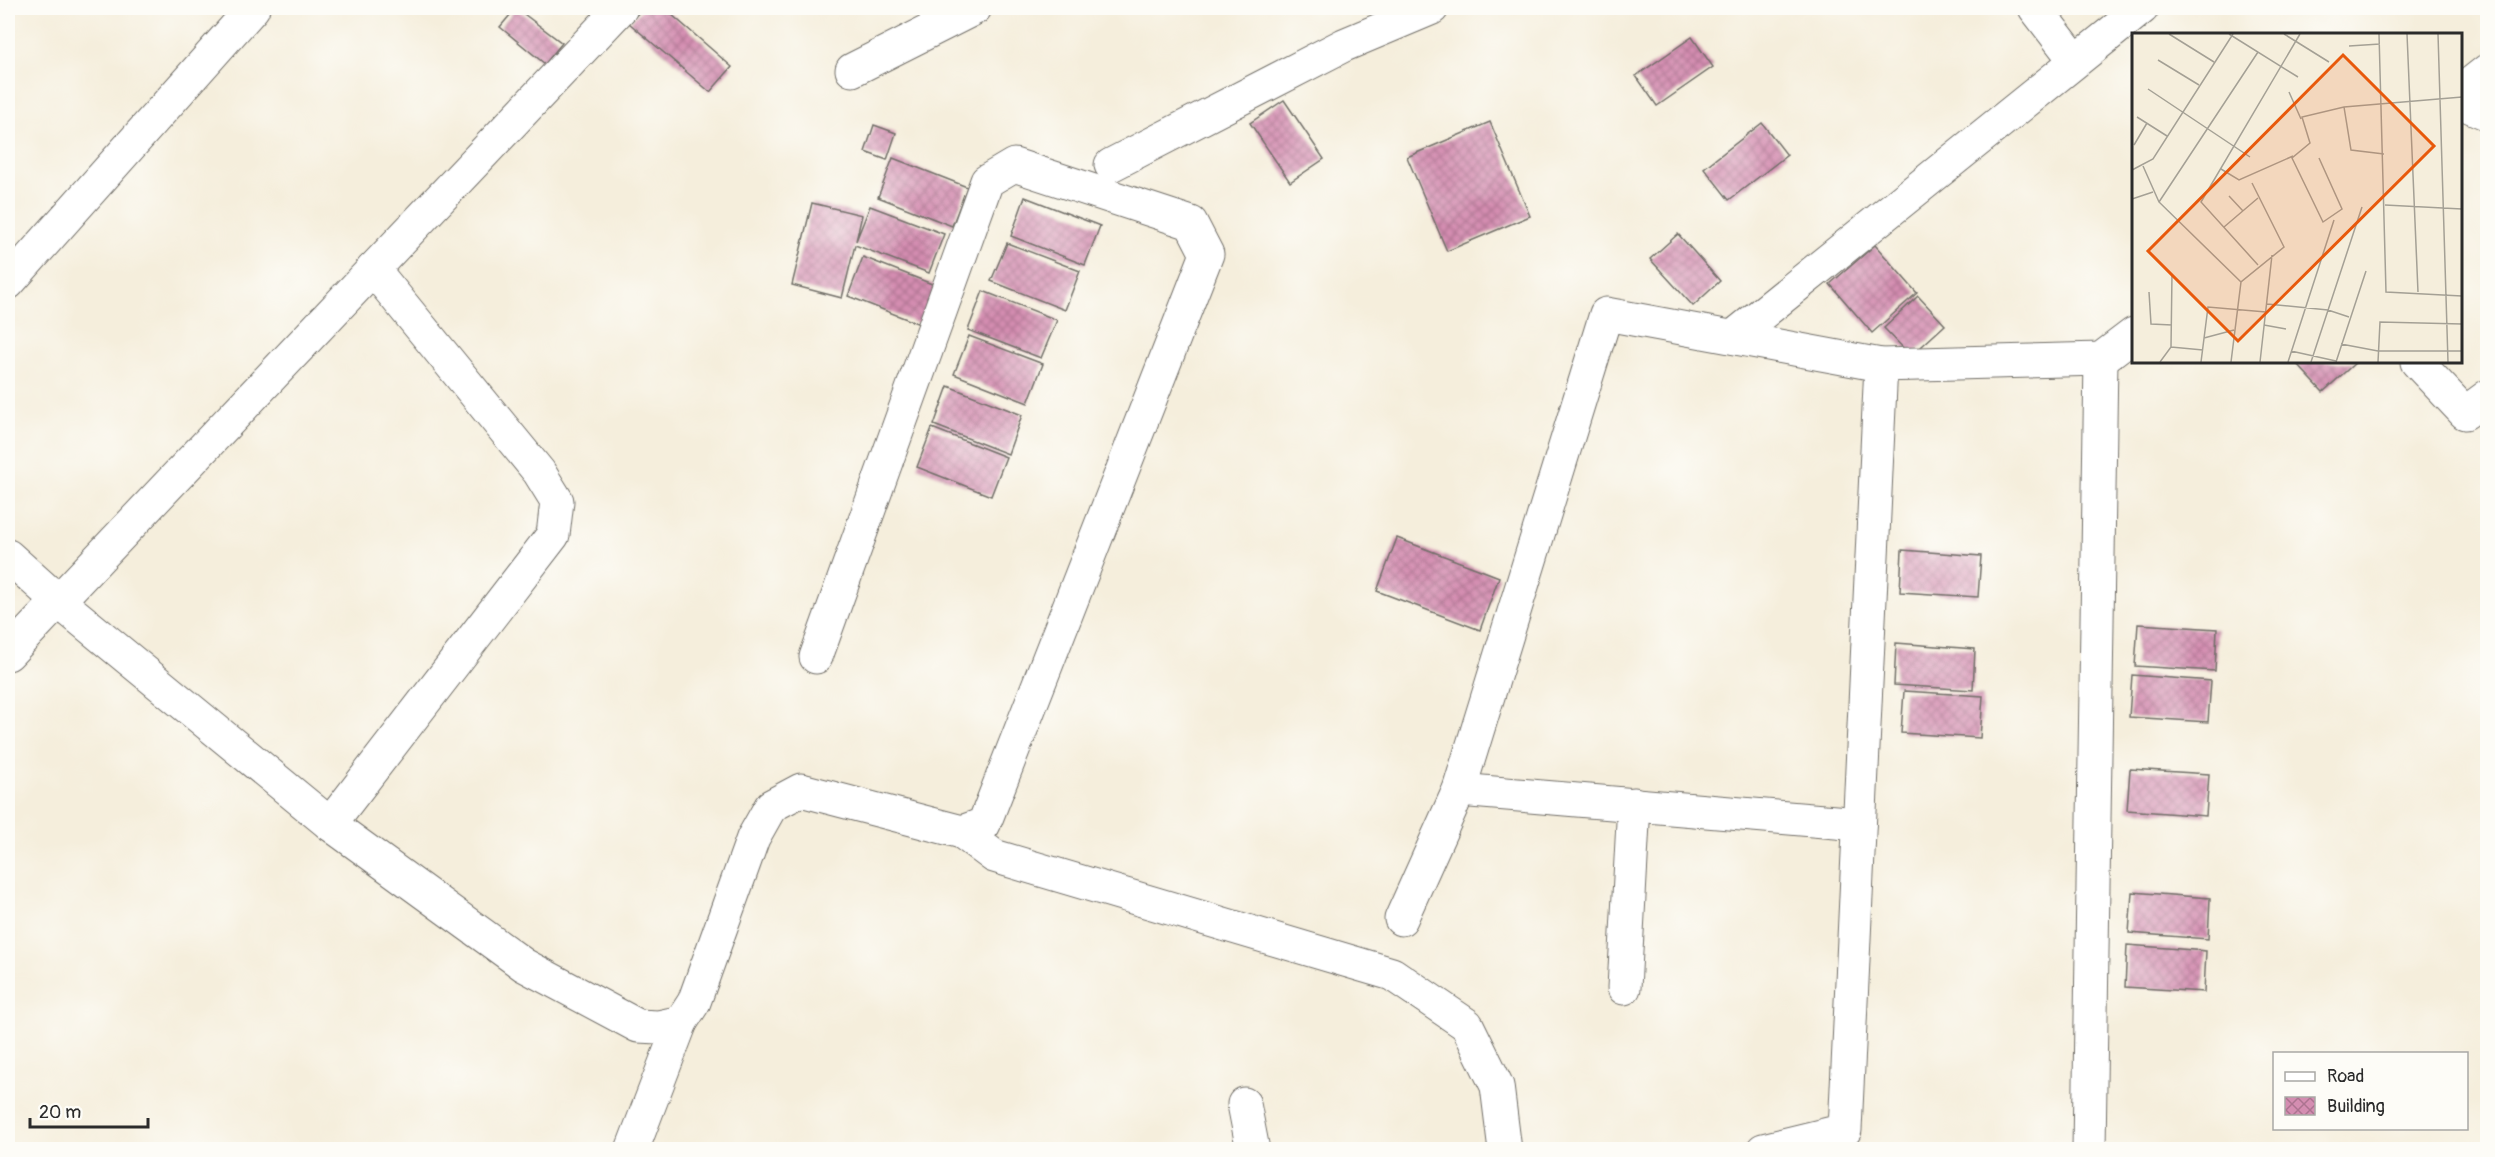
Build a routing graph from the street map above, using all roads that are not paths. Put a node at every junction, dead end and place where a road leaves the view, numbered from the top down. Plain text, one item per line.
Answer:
1 (253, 8) edge
2 (621, 8) edge
3 (975, 8) edge
4 (1432, 8) edge
5 (2035, 8) edge
6 (2141, 19) edge
7 (2076, 60) junction
8 (852, 70) dead end
9 (2487, 70) edge
10 (2462, 90) edge
11 (2462, 103) edge
12 (2487, 114) edge
13 (1110, 165) dead end
14 (373, 269) junction
15 (8, 283) edge
16 (2132, 335) edge
17 (1733, 337) junction
18 (2101, 359) junction
19 (2418, 363) edge
20 (1881, 365) junction
21 (2487, 396) edge
22 (8, 556) edge
23 (57, 600) junction
24 (8, 654) edge
25 (816, 657) dead end
26 (1459, 790) junction
27 (1634, 804) junction
28 (330, 824) junction
29 (1859, 824) junction
30 (962, 832) junction
31 (1401, 919) dead end
32 (1624, 988) dead end
33 (681, 1022) junction
34 (1244, 1104) dead end
35 (632, 1149) edge
36 (1252, 1149) edge
37 (1505, 1149) edge
38 (1763, 1149) edge
39 (2089, 1149) edge

1 - 15 street
2 - 14 street
3 - 8 street
4 - 13 street
5 - 7 street
6 - 7 street
7 - 17 street
9 - 10 street
11 - 12 street
14 - 23 street
14 - 28 street
16 - 18 street
17 - 20 street
17 - 26 street
18 - 20 street
18 - 39 street
19 - 21 street
20 - 29 street
22 - 23 street
23 - 24 street
23 - 28 street
25 - 30 street
26 - 27 street
26 - 31 street
27 - 29 street
27 - 32 street
28 - 33 street
29 - 38 street
30 - 33 street
30 - 37 street
33 - 35 street
34 - 36 street

